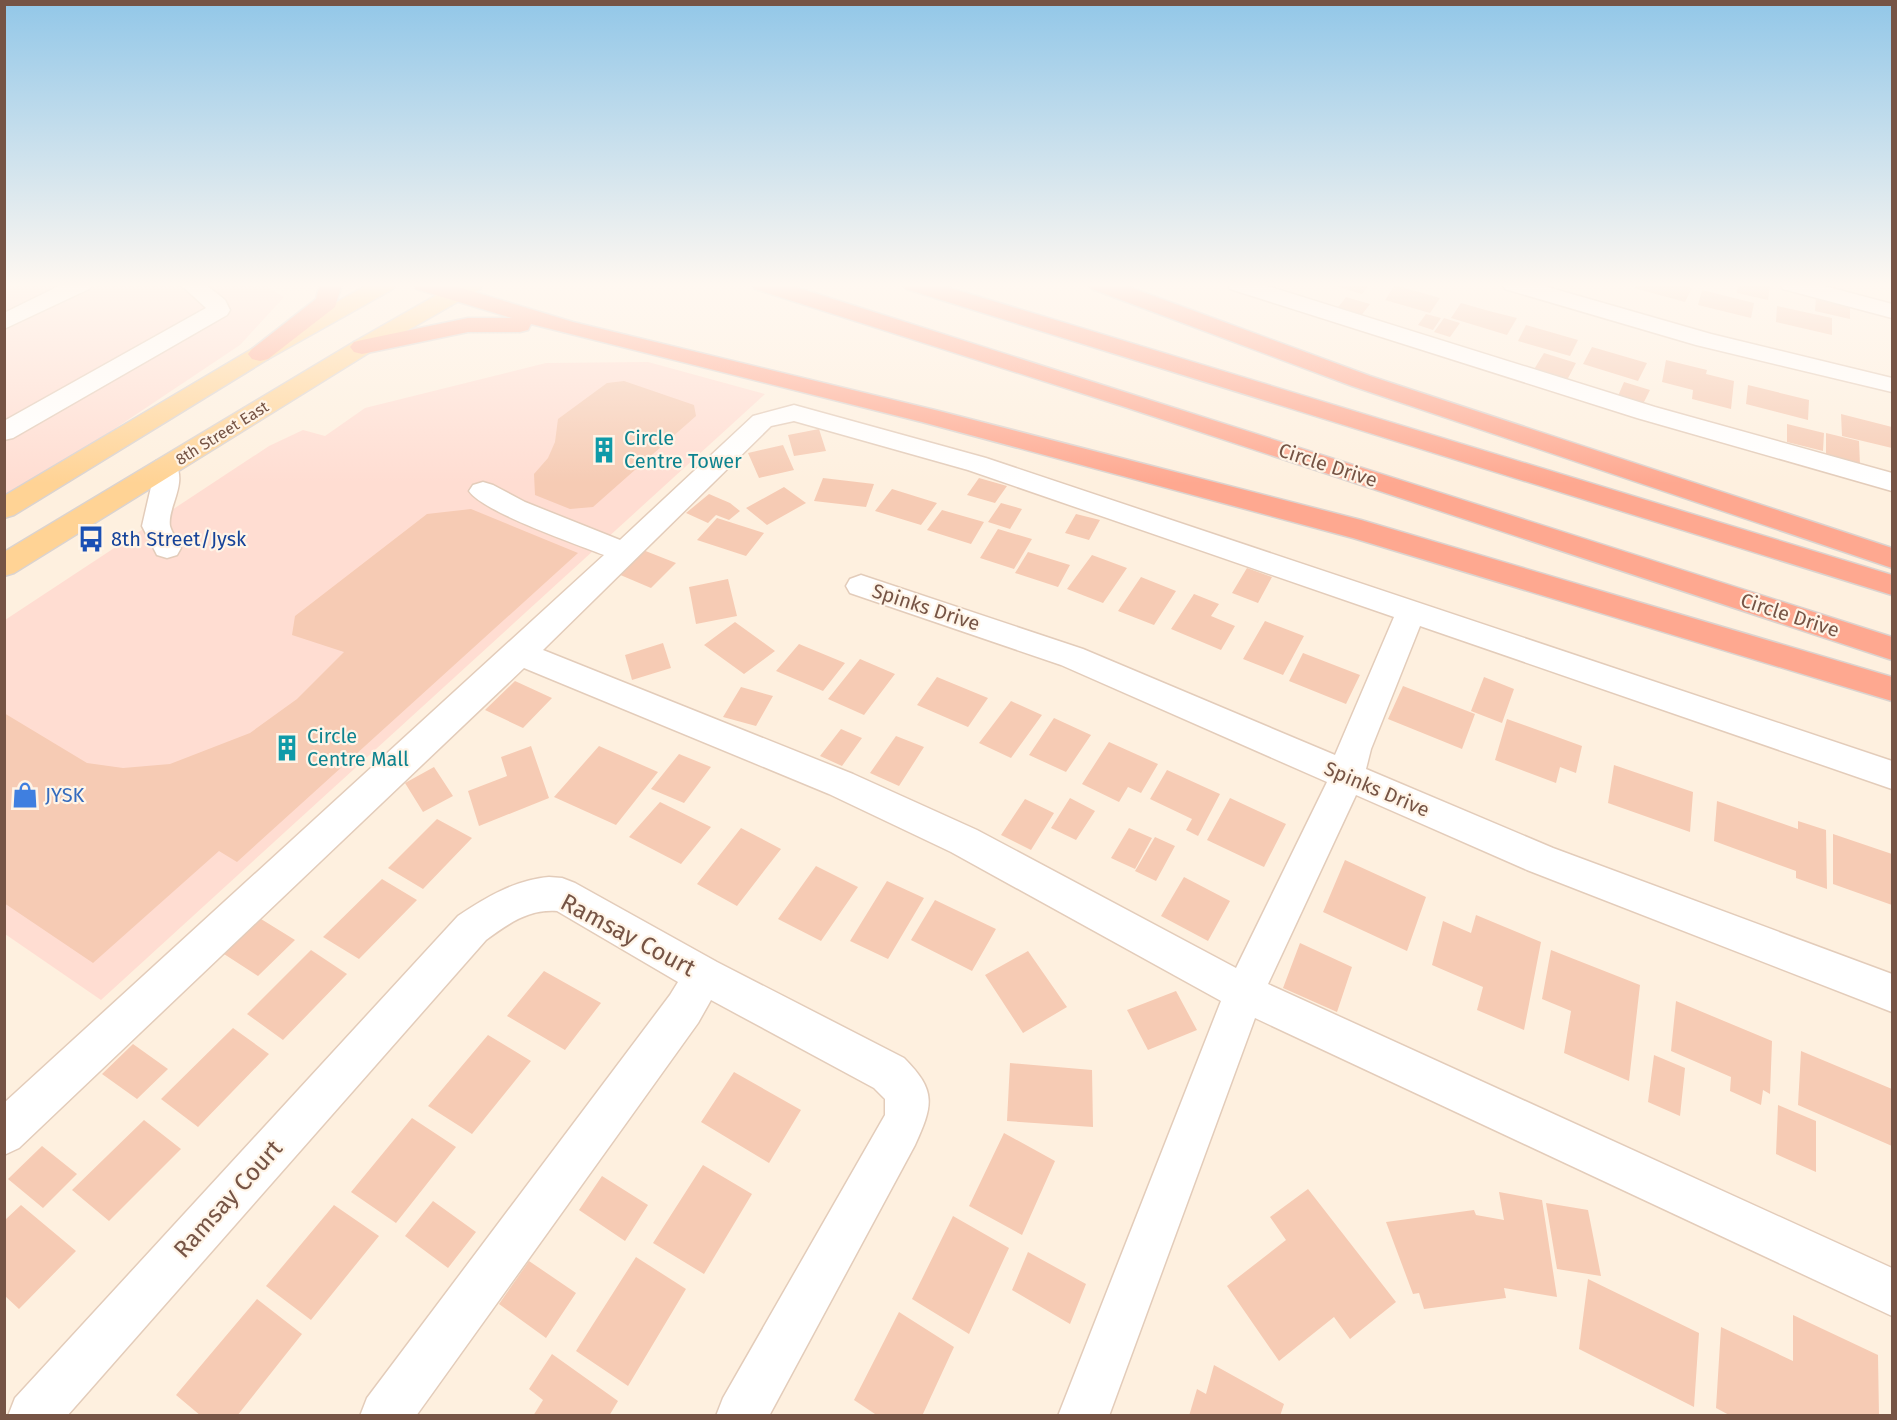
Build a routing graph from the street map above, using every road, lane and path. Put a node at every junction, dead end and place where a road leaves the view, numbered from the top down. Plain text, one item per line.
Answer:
1 (148, 350) edge
2 (265, 350) edge
3 (267, 350) edge
4 (357, 350) edge
5 (661, 350) edge
6 (971, 350) edge
7 (1130, 350) edge
8 (1278, 350) edge
9 (1444, 350) edge
10 (1747, 350) edge
11 (260, 354) junction
12 (1893, 385) edge
13 (4, 432) edge
14 (165, 467) junction
15 (1893, 482) edge
16 (483, 491) dead end
17 (6, 508) edge
18 (167, 548) dead end
19 (625, 553) junction
20 (1893, 558) edge
21 (4, 566) edge
22 (861, 585) dead end
23 (1893, 585) edge
24 (1411, 612) junction
25 (1893, 649) edge
26 (520, 653) junction
27 (1893, 689) edge
28 (1893, 775) edge
29 (1347, 776) junction
30 (703, 975) junction
31 (1244, 993) junction
32 (1893, 993) edge
33 (4, 1133) edge
34 (1893, 1292) edge
35 (33, 1416) edge
36 (385, 1416) edge
37 (741, 1416) edge
38 (1083, 1416) edge

1 - 13 street
2 - 11 highway
3 - 11 main road
4 - 14 main road, 8th Street East
5 - 27 highway
6 - 25 highway, Circle Drive
7 - 23 highway
8 - 20 highway
9 - 15 street
10 - 12 street
11 - 17 main road
14 - 18 street
14 - 21 main road, 8th Street East
16 - 19 street
19 - 24 street
19 - 26 street
22 - 29 street, Spinks Drive
24 - 28 street
24 - 29 street
26 - 31 street
26 - 33 street
29 - 31 street
29 - 32 street, Spinks Drive
30 - 35 street, Ramsay Court
30 - 36 street
30 - 37 street, Ramsay Court
31 - 34 street
31 - 38 street

